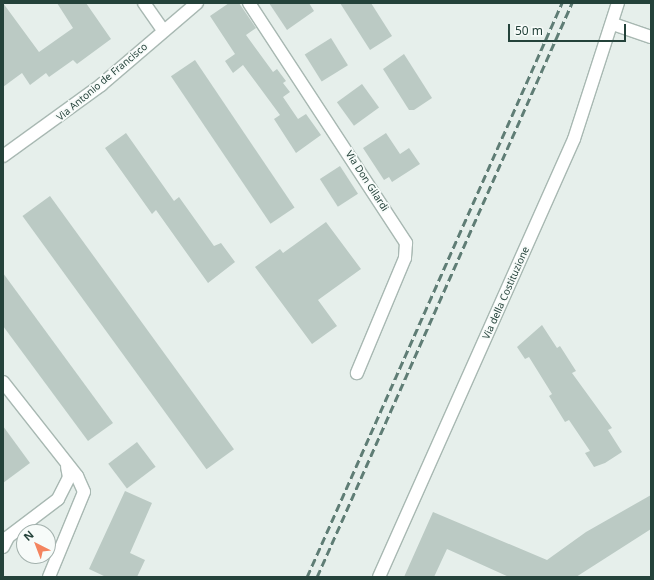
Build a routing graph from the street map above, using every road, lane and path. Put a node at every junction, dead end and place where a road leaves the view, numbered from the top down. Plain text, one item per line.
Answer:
1 (144, 3) edge
2 (197, 3) edge
3 (249, 3) edge
4 (618, 3) edge
5 (613, 24) junction
6 (163, 30) junction
7 (651, 37) edge
8 (3, 156) edge
9 (357, 373) dead end
10 (3, 382) edge
11 (67, 467) junction
12 (3, 547) edge
13 (49, 577) edge
14 (379, 577) edge

1 - 6 street
2 - 6 street, Via Antonio de Francisco
3 - 9 street, Via Don Gilardi
4 - 5 street, Via della Costituzione
5 - 7 street
5 - 14 street, Via della Costituzione
6 - 8 street, Via Antonio de Francisco
10 - 11 street
11 - 12 street
11 - 13 street

